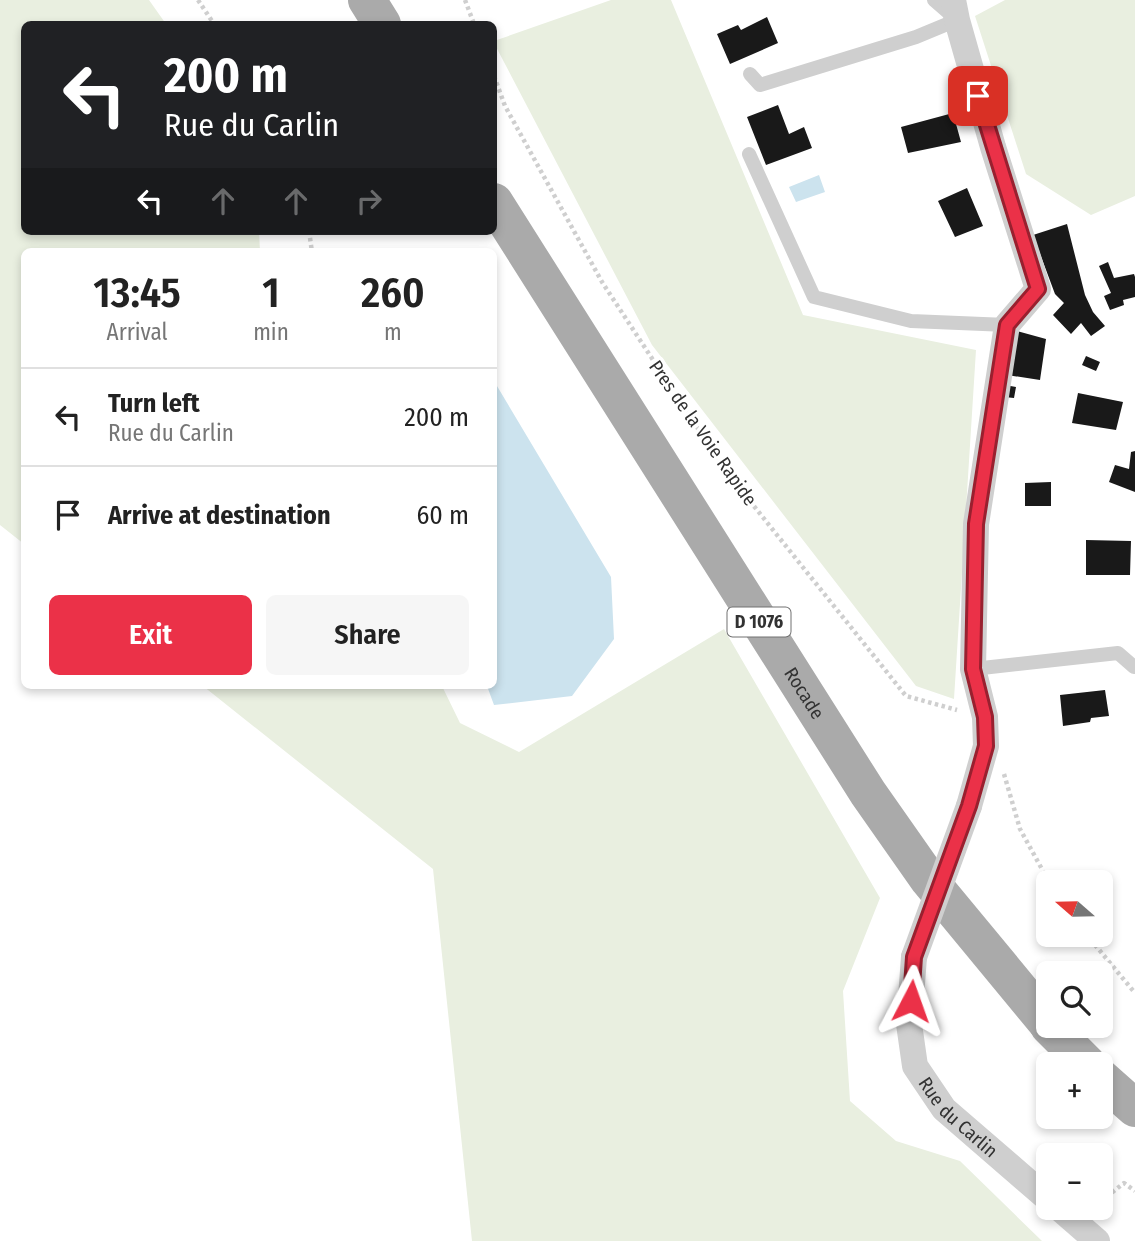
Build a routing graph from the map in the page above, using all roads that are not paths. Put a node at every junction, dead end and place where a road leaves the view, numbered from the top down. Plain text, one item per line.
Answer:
1 (366, 0) edge
2 (934, 0) edge
3 (955, 10) edge
4 (380, 21) edge
5 (750, 74) dead end
6 (749, 153) dead end
7 (497, 207) edge
8 (1007, 325) junction
9 (1134, 667) edge
10 (973, 669) junction
11 (1036, 1009) edge
12 (1062, 1038) edge
13 (1075, 1052) edge
14 (1113, 1088) edge
15 (1135, 1108) edge
16 (1036, 1189) edge
17 (1073, 1220) edge
18 (1097, 1241) edge

1 - 4 main road
2 - 3 lane
3 - 5 lane
3 - 8 street
6 - 8 lane
7 - 11 main road, Rocade / D 1076
8 - 10 street, Rue du Carlin
9 - 10 lane
10 - 16 street, Rue du Carlin, bridge
12 - 13 main road, Rocade / D 1076
14 - 15 main road
17 - 18 street

